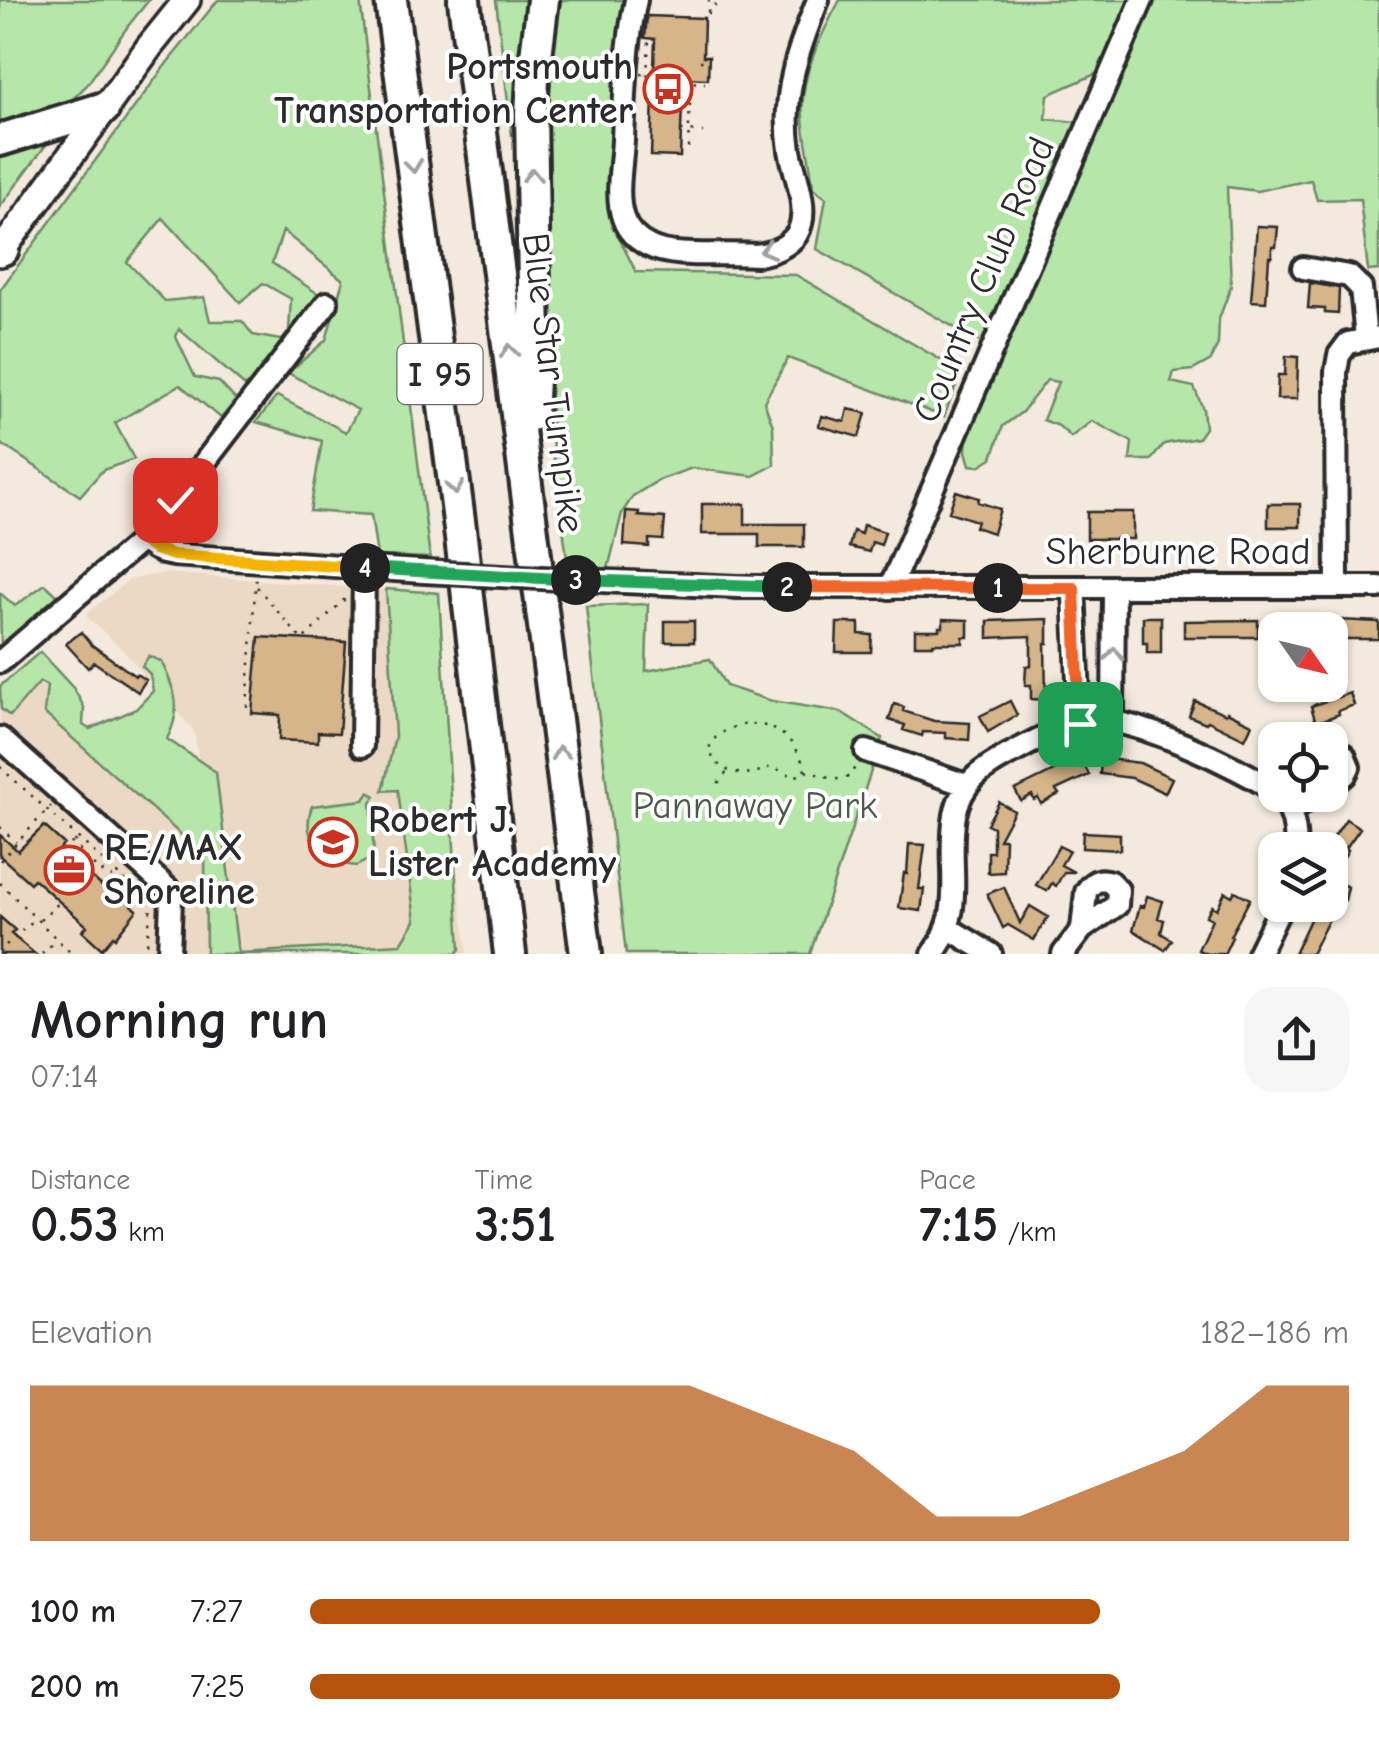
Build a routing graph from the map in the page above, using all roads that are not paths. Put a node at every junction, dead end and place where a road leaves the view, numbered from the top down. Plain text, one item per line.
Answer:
1 (187, 0) edge
2 (392, 0) edge
3 (464, 0) edge
4 (544, 0) edge
5 (636, 0) edge
6 (818, 0) edge
7 (1142, 0) edge
8 (104, 108) junction
9 (0, 140) edge
10 (1, 250) edge
11 (1303, 268) dead end
12 (327, 304) dead end
13 (1372, 338) edge
14 (526, 482) junction
15 (142, 540) junction
16 (364, 568) junction
17 (1114, 587) junction
18 (1338, 587) junction
19 (1379, 587) edge
20 (890, 588) junction
21 (1074, 588) junction
22 (0, 662) edge
23 (1113, 720) junction
24 (1080, 724) junction
25 (0, 738) edge
26 (362, 746) dead end
27 (487, 748) junction
28 (868, 755) road end
29 (1258, 783) edge
30 (966, 785) junction
31 (1274, 922) edge
32 (948, 928) junction
33 (1082, 929) dead end
34 (169, 954) edge
35 (510, 954) edge
36 (528, 954) edge
37 (586, 954) edge
38 (932, 954) edge
39 (991, 954) edge
40 (1063, 954) edge
41 (1258, 954) edge

1 - 8 main road
2 -> 27 highway, I 95
14 -> 3 highway, Blue Star Turnpike / I 95
14 -> 4 highway
6 -> 5 street
7 - 20 street, Country Club Road
8 - 9 highway
8 - 10 main road
11 - 13 street
12 - 15 street
13 - 18 street
37 -> 14 highway, Blue Star Turnpike / I 95
15 - 16 street, Sherburne Road
15 - 22 street
16 - 20 street, Sherburne Road, bridge
16 - 26 street
17 - 18 street, Sherburne Road
17 - 21 street, Sherburne Road
23 -> 17 street
18 - 19 street, Sherburne Road
20 - 21 street, Sherburne Road
21 - 24 street
23 - 24 street
23 - 29 street
24 - 30 street
25 - 34 street
27 - 35 highway, I 95
27 - 36 highway
28 - 30 street
30 - 32 street
31 - 41 street
32 - 38 street
32 - 39 street
33 - 40 street

